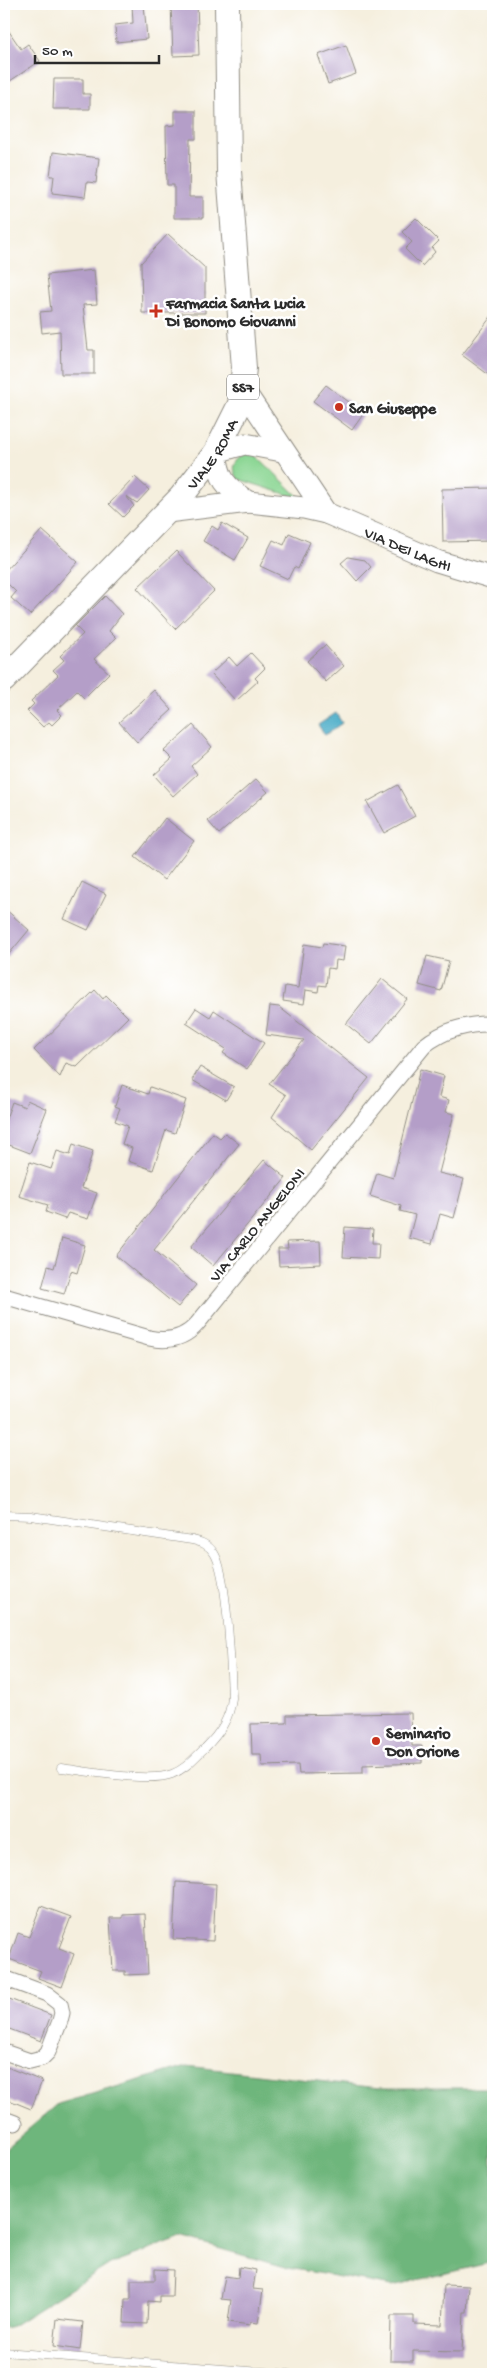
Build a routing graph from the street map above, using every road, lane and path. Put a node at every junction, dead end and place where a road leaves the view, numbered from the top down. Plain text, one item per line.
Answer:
1 (227, 4) edge
2 (243, 389) junction
3 (282, 451) junction
4 (216, 452) junction
5 (248, 502) junction
6 (167, 512) junction
7 (326, 513) junction
8 (493, 578) edge
9 (4, 680) edge
10 (493, 1024) edge
11 (4, 1296) edge
12 (4, 1515) edge
13 (60, 1768) dead end
14 (4, 1978) edge
15 (4, 2052) edge
16 (4, 2352) edge
17 (289, 2374) edge

1 - 2 main road, VIALE ROMA / SS7
2 - 3 main road
2 - 4 main road, VIALE ROMA / SS7
3 - 4 main road
3 - 7 main road
4 - 5 main road
4 - 6 main road, VIALE ROMA / SS7
5 - 6 main road, VIA DEI LAGHI
5 - 7 main road, VIA DEI LAGHI
6 - 9 main road, VIALE ROMA / SS7
7 - 8 main road, VIA DEI LAGHI
10 - 11 street, VIA CARLO ANGELONI
12 - 13 lane
14 - 15 street
16 - 17 lane

